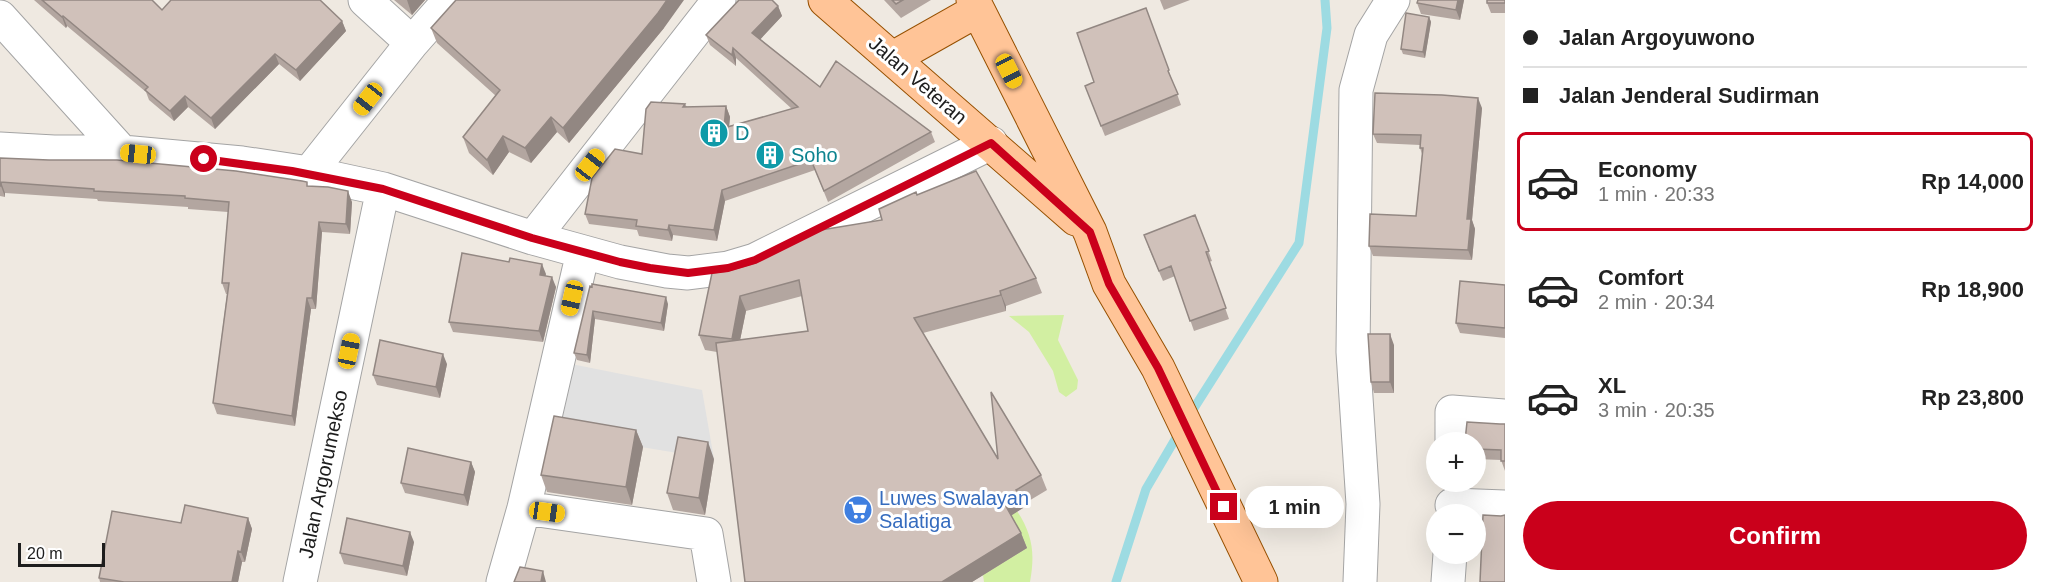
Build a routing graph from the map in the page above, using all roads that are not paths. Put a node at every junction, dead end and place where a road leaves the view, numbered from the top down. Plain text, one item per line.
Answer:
1 (365, 0) edge
2 (450, 0) edge
3 (718, 0) edge
4 (825, 0) edge
5 (1393, 0) edge
6 (976, 5) edge
7 (0, 17) edge
8 (412, 43) junction
9 (893, 58) junction
10 (991, 143) junction
11 (0, 148) edge
12 (122, 152) junction
13 (309, 174) junction
14 (383, 189) junction
15 (1090, 232) junction
16 (532, 238) junction
17 (583, 252) junction
18 (1505, 416) edge
19 (1452, 432) edge
20 (1452, 500) edge
21 (1505, 507) edge
22 (524, 508) junction
23 (1449, 564) edge
24 (300, 582) edge
25 (503, 582) edge
26 (714, 582) edge
27 (1261, 582) edge
28 (1360, 582) edge
29 (1448, 582) edge

1 - 8 street
2 - 8 street
3 - 16 street
4 - 9 main road, Jalan Veteran
5 - 28 street
6 - 9 main road
6 - 15 main road
7 - 12 street
8 - 13 street
9 - 10 main road, Jalan Veteran
10 - 15 main road, Jalan Veteran
10 - 17 street
11 - 12 street
12 - 13 street
13 - 14 street
14 - 16 street
14 - 24 street, Jalan Argorumekso
15 - 27 main road
16 - 17 street
17 - 22 street
18 - 19 street
20 - 21 street
22 - 25 street
22 - 26 street
23 - 29 street

